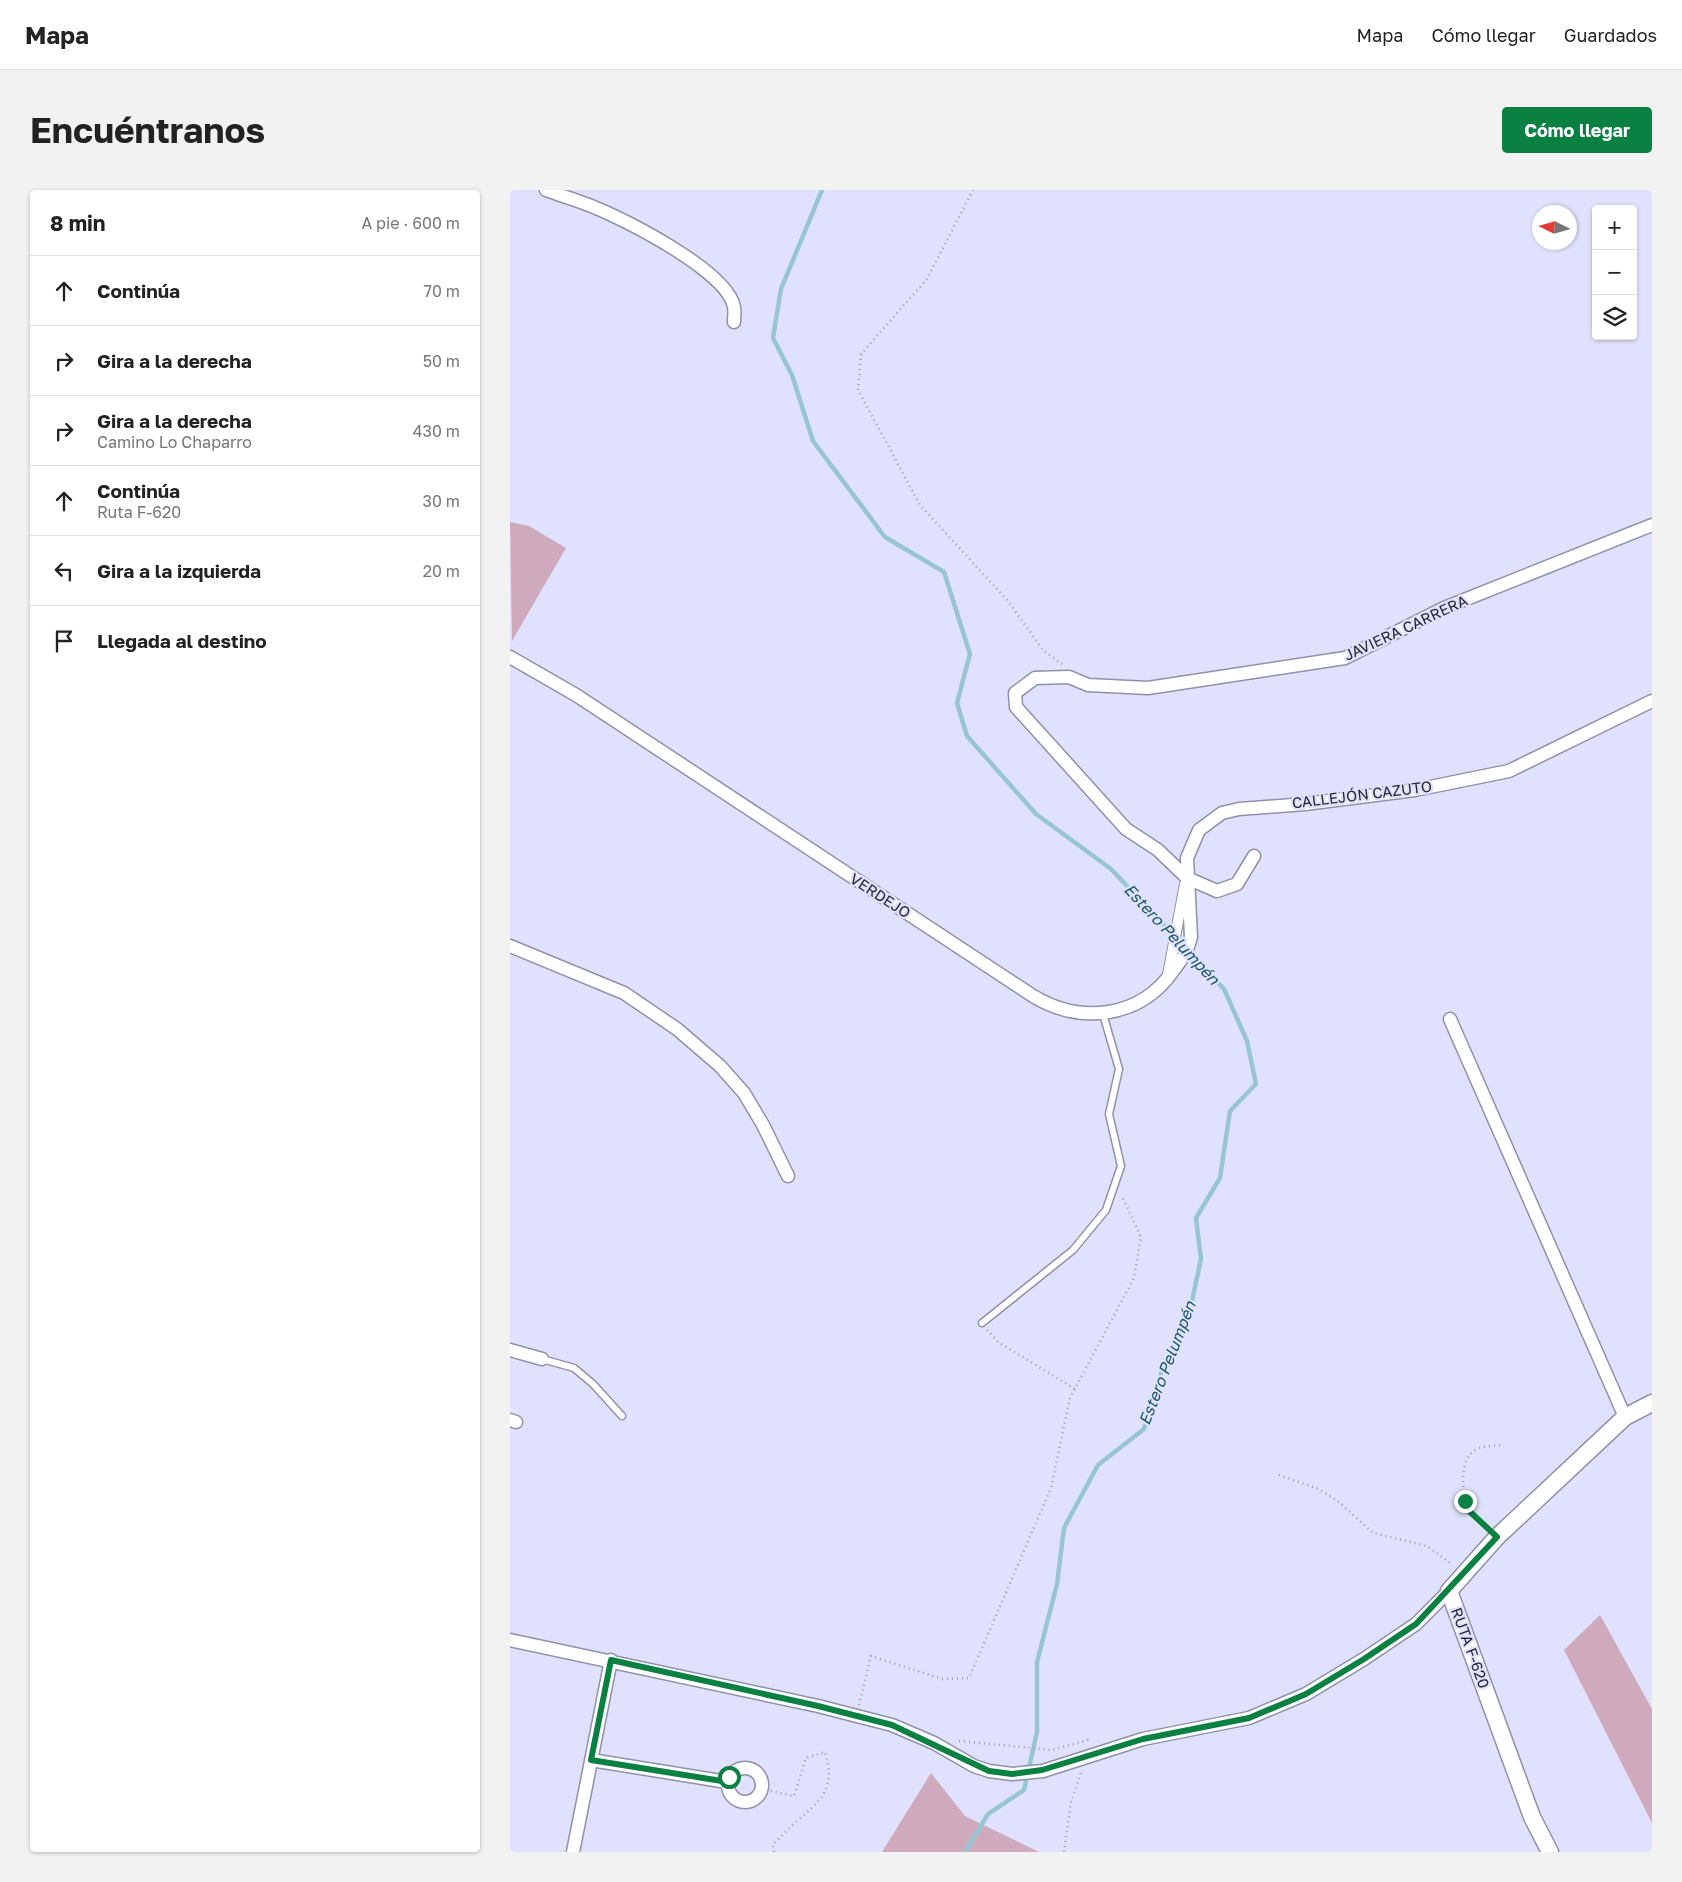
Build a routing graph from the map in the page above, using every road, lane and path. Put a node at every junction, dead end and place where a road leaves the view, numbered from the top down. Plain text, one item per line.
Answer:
1 (546, 190) edge
2 (973, 190) edge
3 (734, 322) dead end
4 (1652, 525) edge
5 (1044, 651) dead end
6 (510, 657) edge
7 (1652, 701) edge
8 (1254, 856) dead end
9 (1187, 878) junction
10 (510, 946) edge
11 (1103, 1014) junction
12 (1450, 1019) dead end
13 (788, 1176) dead end
14 (1115, 1184) junction
15 (982, 1324) joint
16 (510, 1350) edge
17 (542, 1359) joint
18 (1074, 1389) junction
19 (1652, 1403) edge
20 (622, 1416) dead end
21 (1626, 1417) junction
22 (1502, 1445) dead end
23 (1279, 1475) dead end
24 (1497, 1537) junction
25 (1463, 1574) junction
26 (1449, 1591) junction
27 (510, 1640) edge
28 (611, 1660) junction
29 (856, 1716) junction
30 (1088, 1740) dead end
31 (955, 1741) dead end
32 (1082, 1758) junction
33 (591, 1760) junction
34 (728, 1782) junction
35 (761, 1789) junction
36 (573, 1852) edge
37 (774, 1852) edge
38 (1064, 1852) edge
39 (1550, 1852) edge

1 - 3 street
2 - 5 path
4 - 9 street, JAVIERA CARRERA
6 - 11 street, VERDEJO
7 - 9 street, CALLEJÓN CAZUTO
8 - 9 street
9 - 11 street, VERDEJO
10 - 13 street
11 - 14 lane
12 - 21 street
14 - 15 lane
14 - 18 path
15 - 18 path
16 - 17 street
17 - 20 lane
18 - 29 path
19 - 21 street, RUTA F-620
21 - 24 street, RUTA F-620
22 - 24 path
23 - 25 path
24 - 25 street, RUTA F-620
25 - 26 street, RUTA F-620
26 - 32 street
26 - 39 street, RUTA F-620
27 - 28 street
28 - 29 street
28 - 33 street
29 - 32 street
30 - 31 path
32 - 38 path
33 - 34 street
33 - 36 street
34 - 35 street
34 - 35 street
35 - 37 path

